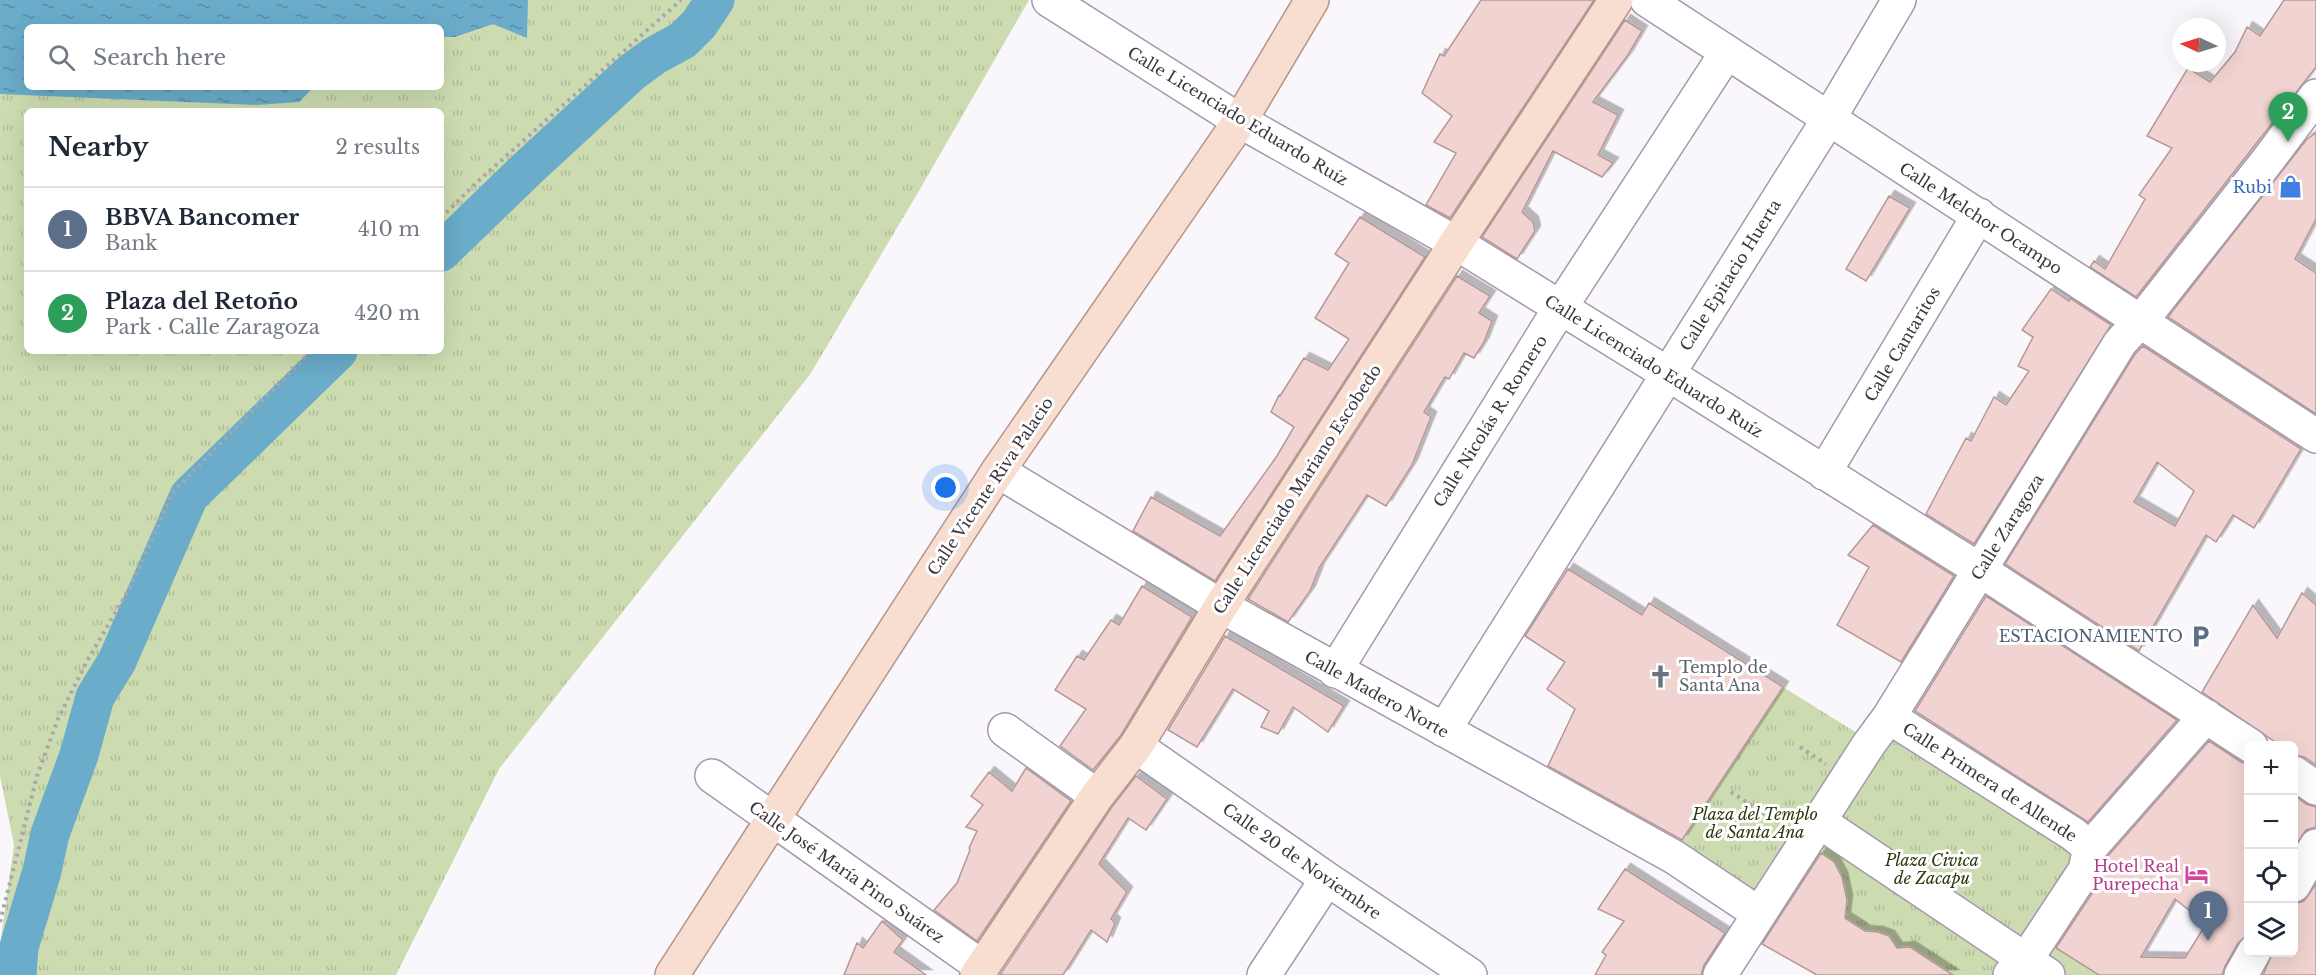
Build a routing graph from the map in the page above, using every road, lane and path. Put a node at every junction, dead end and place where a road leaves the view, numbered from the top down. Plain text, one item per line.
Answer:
1 (681, 0) edge
2 (1049, 0) edge
3 (1312, 0) edge
4 (1616, 0) edge
5 (1647, 0) edge
6 (1899, 0) edge
7 (1727, 52) junction
8 (2316, 96) edge
9 (1828, 120) junction
10 (1240, 121) junction
11 (1979, 214) junction
12 (444, 215) edge
13 (1456, 243) junction
14 (1560, 308) junction
15 (2138, 321) junction
16 (308, 354) edge
17 (1668, 374) junction
18 (2316, 436) edge
19 (998, 471) junction
20 (1824, 473) junction
21 (1980, 570) junction
22 (1221, 606) junction
23 (1335, 671) junction
24 (2206, 716) junction
25 (1889, 717) junction
26 (1005, 730) dead end
27 (1444, 730) junction
28 (2244, 741) edge
29 (1136, 746) junction
30 (712, 776) dead end
31 (2298, 776) edge
32 (2316, 788) edge
33 (1731, 792) dead end
34 (1097, 796) junction
35 (772, 819) junction
36 (1813, 831) junction
37 (2316, 846) edge
38 (2090, 848) junction
39 (2298, 878) edge
40 (1327, 879) junction
41 (1758, 914) junction
42 (0, 922) edge
43 (2251, 957) edge
44 (2027, 970) edge
45 (979, 971) edge
46 (672, 975) edge
47 (1264, 975) edge
48 (1470, 975) edge
49 (1720, 975) edge
50 (2241, 975) edge

1 - 12 path
2 - 10 street, Calle Licenciado Eduardo Ruíz
3 - 10 main road, Calle Vicente Riva Palacio
4 - 13 main road, Calle Licenciado Mariano Escobedo
5 - 7 street, Calle Melchor Ocampo
6 - 9 street, Calle Epitacio Huerta
7 - 9 street, Calle Melchor Ocampo
7 - 14 street, Calle Nicolás R. Romero
8 - 15 street, Calle Zaragoza
9 - 11 street, Calle Melchor Ocampo
9 - 17 street, Calle Epitacio Huerta
10 - 13 street, Calle Licenciado Eduardo Ruíz
10 - 19 main road, Calle Vicente Riva Palacio
11 - 15 street, Calle Melchor Ocampo
11 - 20 street, Calle Cantaritos
13 - 14 street, Calle Licenciado Eduardo Ruíz
13 - 22 main road, Calle Licenciado Mariano Escobedo
14 - 17 street, Calle Licenciado Eduardo Ruíz
14 - 23 street, Calle Nicolás R. Romero
15 - 18 street, Calle Melchor Ocampo
15 - 21 street, Calle Zaragoza
16 - 42 path
17 - 20 street, Calle Licenciado Eduardo Ruíz
17 - 27 street, Calle Epitacio Huerta
19 - 22 street, Calle Madero Norte
19 - 35 main road, Calle Vicente Riva Palacio
20 - 21 street, Calle Licenciado Eduardo Ruíz
21 - 24 street, Calle Licenciado Eduardo Ruíz
21 - 25 street, Calle Zaragoza
22 - 23 street, Calle Madero Norte
22 - 29 main road, Calle Licenciado Mariano Escobedo
23 - 27 street, Calle Madero Norte
24 - 28 street, Calle Licenciado Eduardo Ruíz
24 - 38 street
25 - 36 street, Calle Zaragoza
25 - 38 street, Calle Primera de Allende
26 - 34 street
27 - 41 street, Calle Madero Norte
29 - 34 main road, Calle Licenciado Mariano Escobedo
29 - 40 street, Calle 20 de Noviembre
30 - 35 street, Calle José María Pino Suárez
31 - 32 street
33 - 36 path
34 - 45 main road, Calle Licenciado Mariano Escobedo
35 - 45 street, Calle José María Pino Suárez
35 - 46 main road, Calle Vicente Riva Palacio
36 - 41 street, Calle Zaragoza
36 - 44 street
37 - 39 street
38 - 44 street
40 - 47 street
40 - 48 street, Calle 20 de Noviembre
41 - 49 street, Calle Zaragoza
43 - 50 street

